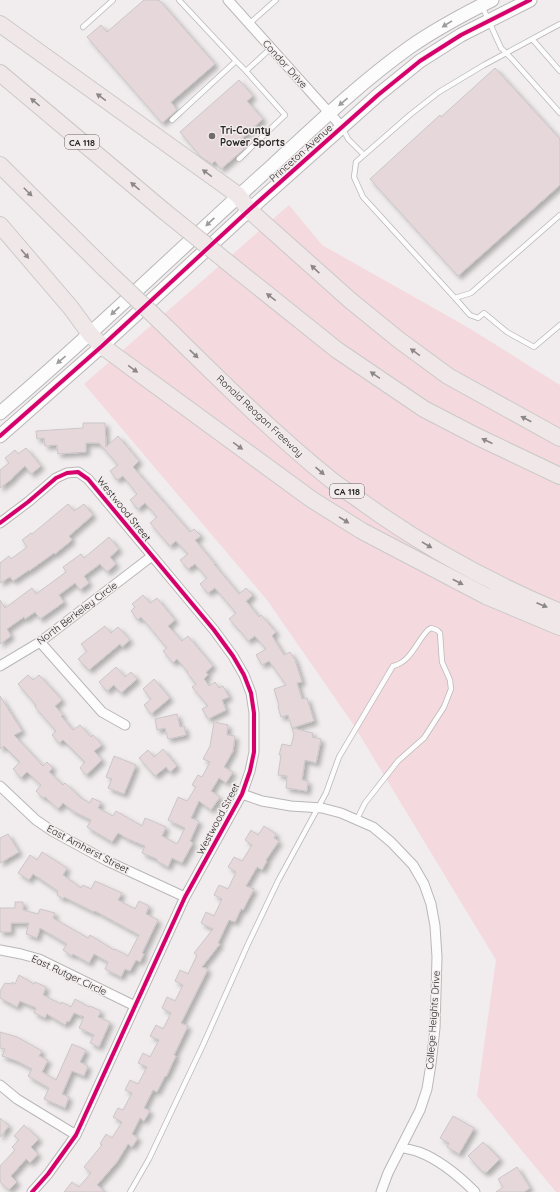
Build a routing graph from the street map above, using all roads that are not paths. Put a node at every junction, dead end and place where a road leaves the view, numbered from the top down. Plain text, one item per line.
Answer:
1 (113, 0) edge
2 (178, 0) edge
3 (228, 0) edge
4 (276, 0) edge
5 (530, 0) edge
6 (486, 3) edge
7 (489, 21) junction
8 (0, 24) edge
9 (249, 24) junction
10 (560, 24) edge
11 (83, 27) dead end
12 (533, 40) junction
13 (271, 48) junction
14 (506, 54) junction
15 (236, 60) junction
16 (560, 70) edge
17 (246, 71) junction
18 (0, 72) edge
19 (330, 113) junction
20 (560, 113) edge
21 (172, 120) dead end
22 (342, 127) junction
23 (364, 155) junction
24 (239, 159) dead end
25 (0, 165) edge
26 (238, 196) junction
27 (249, 210) junction
28 (560, 215) edge
29 (0, 225) edge
30 (455, 298) junction
31 (560, 324) edge
32 (90, 334) junction
33 (102, 346) junction
34 (0, 413) edge
35 (0, 436) edge
36 (560, 438) edge
37 (560, 476) edge
38 (0, 523) edge
39 (152, 556) junction
40 (560, 612) edge
41 (560, 627) edge
42 (40, 642) junction
43 (0, 666) edge
44 (125, 725) dead end
45 (1, 790) edge
46 (242, 794) junction
47 (318, 808) junction
48 (357, 819) junction
49 (185, 897) junction
50 (0, 950) edge
51 (135, 1006) junction
52 (0, 1085) edge
53 (76, 1134) junction
54 (401, 1147) junction
55 (32, 1192) edge
56 (130, 1192) edge
57 (381, 1192) edge
58 (475, 1192) edge

1 - 11 lane
2 - 15 lane
3 - 9 street, Condor Drive
4 - 9 lane
5 - 7 street, Princeton Avenue
6 - 7 lane
6 -> 19 street, Princeton Avenue
7 - 14 lane
7 - 22 street, Princeton Avenue
26 -> 8 highway
9 - 13 street, Condor Drive
10 - 12 lane
12 - 14 lane
12 - 16 lane
13 - 17 lane
13 - 19 street, Condor Drive
14 - 20 lane
14 - 23 lane
15 - 17 lane
15 - 21 lane
17 - 24 lane
37 -> 18 highway, CA 118, bridge
19 - 22 street, Condor Drive
19 - 26 street, Princeton Avenue
22 - 23 lane
22 - 27 street, Princeton Avenue
23 - 30 lane
25 -> 40 highway, Ronald Reagan Freeway / CA 118, bridge
26 - 27 highway
26 -> 32 street, Princeton Avenue
27 - 33 street, Princeton Avenue
36 -> 27 highway
28 - 30 lane
29 -> 32 highway
30 - 31 lane
32 - 33 highway
32 -> 34 street, Princeton Avenue
33 - 35 street, Princeton Avenue
33 -> 41 highway
38 - 39 street, Westwood Street
39 - 42 street, North Berkeley Circle
39 - 46 street, Westwood Street
42 - 43 street, North Berkeley Circle
42 - 44 street
45 - 49 street, East Amherst Street
46 - 47 street, College Heights Drive
46 - 49 street, Westwood Street
47 - 48 street, College Heights Drive
47 - 48 lane
47 - 56 lane
48 - 54 street, College Heights Drive
49 - 51 street, Westwood Street
50 - 51 street, East Rutger Circle
51 - 53 street, Westwood Street
52 - 53 street
53 - 55 street, Westwood Street
54 - 57 street, College Heights Drive
54 - 58 street

